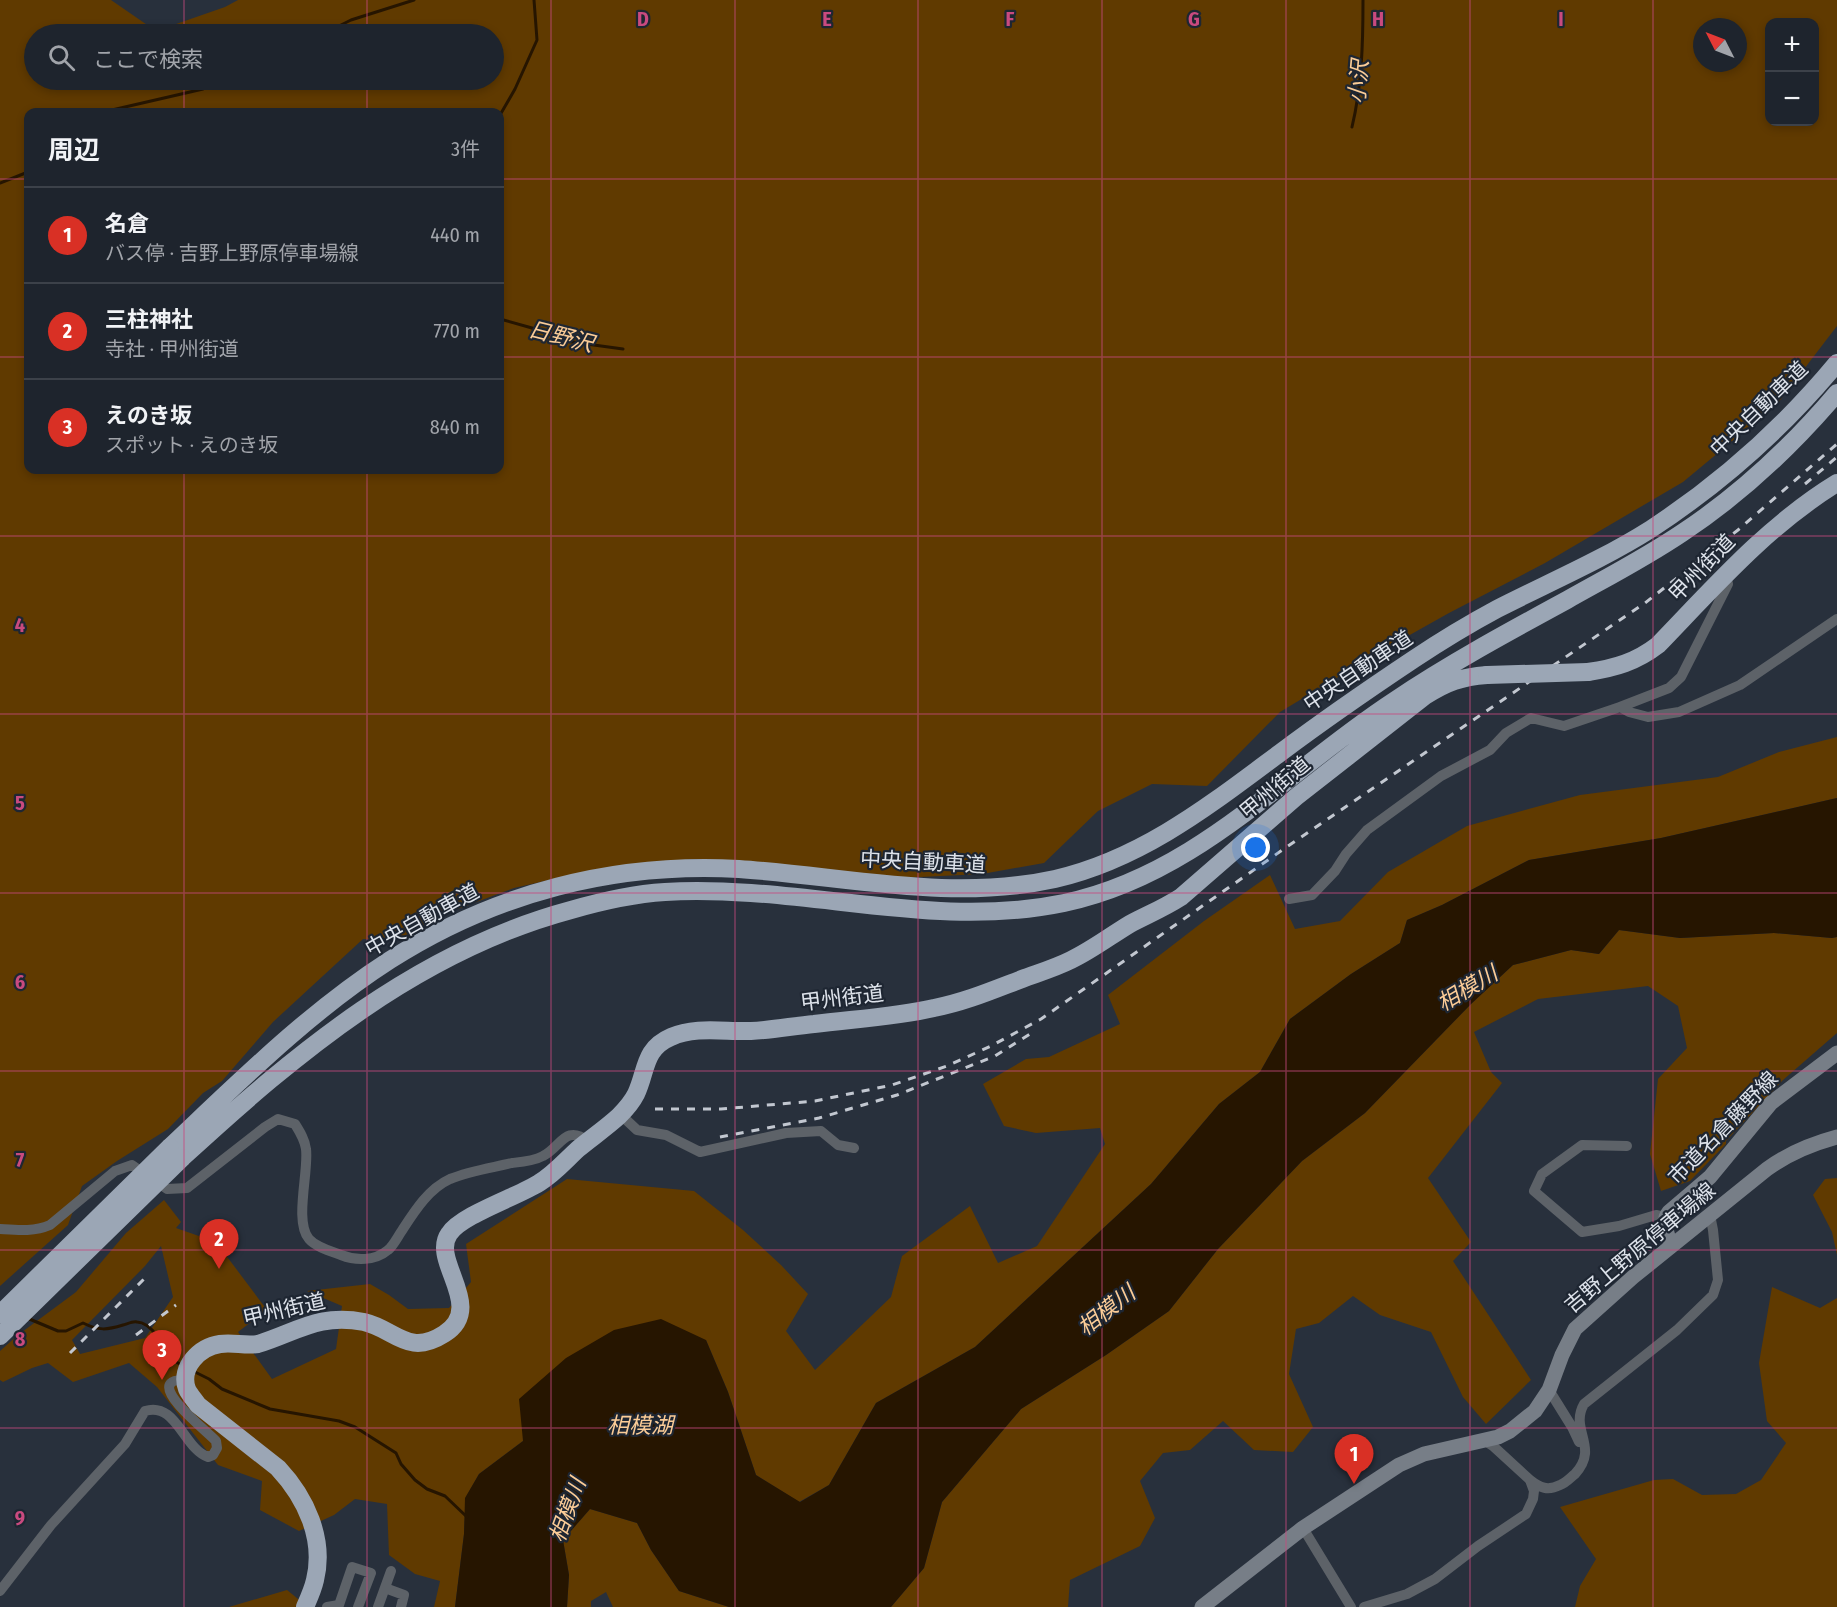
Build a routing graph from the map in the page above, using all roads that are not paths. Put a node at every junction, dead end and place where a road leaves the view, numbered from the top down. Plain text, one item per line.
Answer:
1 (1837, 363) edge
2 (1837, 393) edge
3 (1837, 483) edge
4 (1726, 574) junction
5 (1837, 619) edge
6 (1620, 707) junction
7 (1289, 899) dead end
8 (1837, 1053) edge
9 (621, 1115) junction
10 (1837, 1137) edge
11 (588, 1141) junction
12 (1628, 1146) dead end
13 (854, 1148) dead end
14 (176, 1152) junction
15 (1710, 1215) junction
16 (1665, 1217) junction
17 (0, 1229) edge
18 (1671, 1246) junction
19 (0, 1314) edge
20 (0, 1336) edge
21 (188, 1371) junction
22 (1549, 1390) junction
23 (1484, 1440) junction
24 (1530, 1480) junction
25 (1569, 1480) junction
26 (1303, 1528) junction
27 (391, 1571) dead end
28 (385, 1587) junction
29 (0, 1591) edge
30 (307, 1603) edge
31 (326, 1607) edge
32 (358, 1607) edge
33 (378, 1607) edge
34 (401, 1607) edge
35 (1202, 1607) edge
36 (1352, 1607) edge
37 (1364, 1607) edge

1 - 14 highway, 中央自動車道
2 - 14 highway, 中央自動車道
3 - 4 highway, 甲州街道
4 - 6 street
4 - 9 highway, 甲州街道, bridge
5 - 6 street
6 - 7 street
8 - 16 main road, 市道名倉藤野線
9 - 11 highway, 甲州街道
9 - 13 street
10 - 15 main road, 吉野上野原停車場線
11 - 17 street
11 - 21 highway, 甲州街道
12 - 16 street
14 - 19 highway, 中央自動車道, bridge
14 - 20 highway, 中央自動車道, bridge
15 - 18 main road, 吉野上野原停車場線
15 - 25 street
16 - 18 main road
18 - 22 main road, 吉野上野原停車場線
21 - 29 street
21 - 30 highway
22 - 23 main road, 吉野上野原停車場線
22 - 25 street
23 - 24 street
23 - 26 main road, 吉野上野原停車場線
24 - 25 street
24 - 37 street
26 - 35 main road, 吉野上野原停車場線
26 - 36 street
27 - 28 street
28 - 33 street
28 - 34 street
30 - 31 street
31 - 32 street

